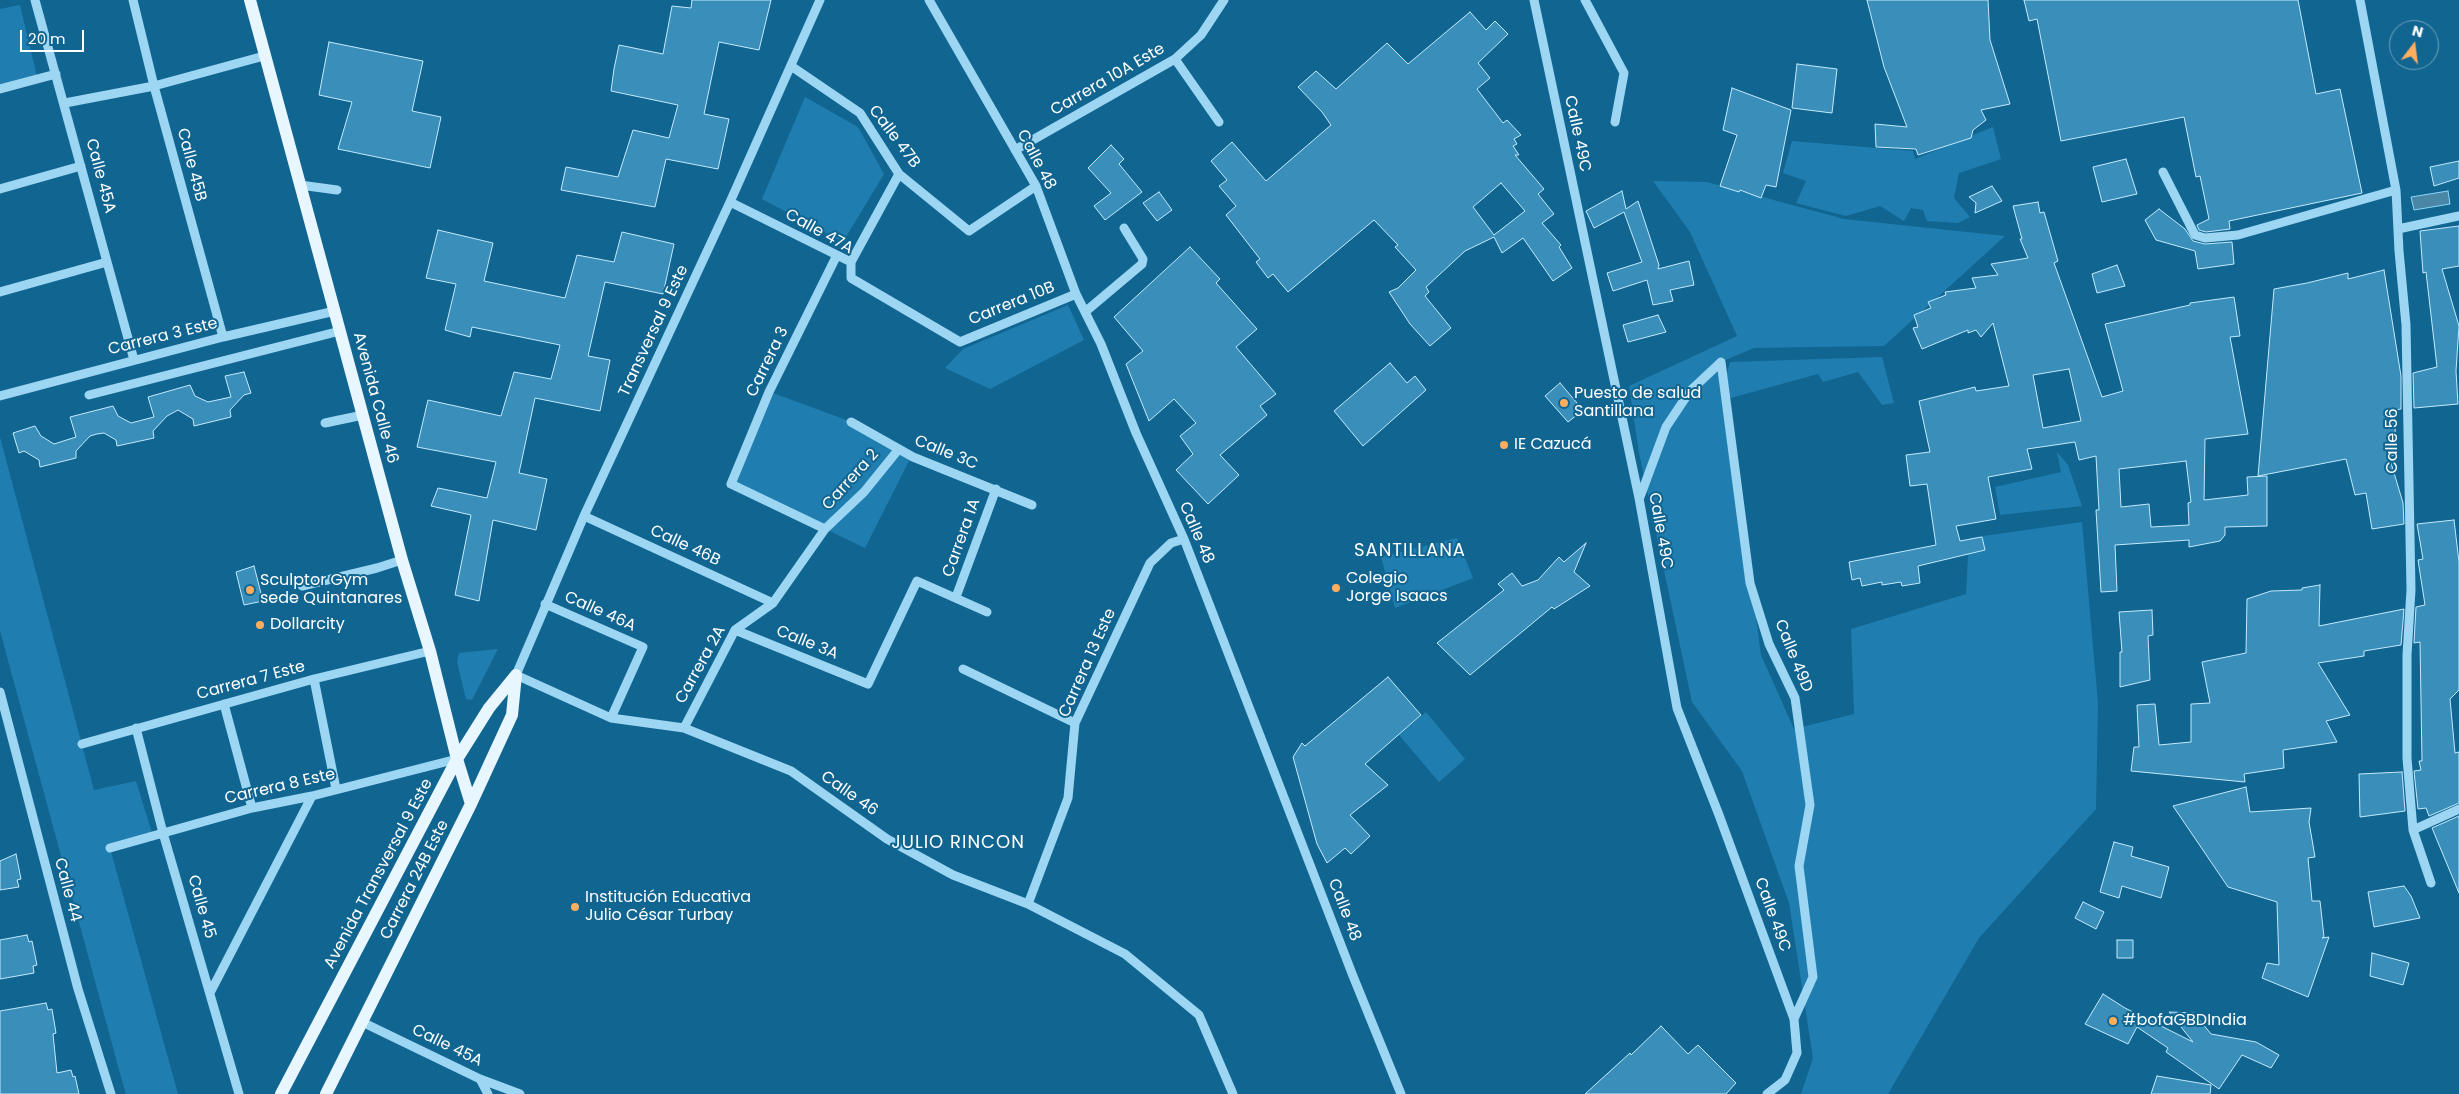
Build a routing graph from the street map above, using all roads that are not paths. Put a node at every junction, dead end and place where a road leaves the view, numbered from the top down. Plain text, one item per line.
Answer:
1 (35, 0) edge
2 (133, 0) edge
3 (250, 0) edge
4 (820, 0) edge
5 (929, 0) edge
6 (1224, 0) edge
7 (1534, 0) edge
8 (1586, 0) edge
9 (2360, 0) edge
10 (264, 56) junction
11 (1175, 59) junction
12 (791, 66) junction
13 (56, 74) junction
14 (154, 86) junction
15 (0, 89) edge
16 (65, 103) junction
17 (1219, 122) dead end
18 (1615, 122) dead end
19 (1015, 150) junction
20 (81, 166) junction
21 (2163, 172) dead end
22 (899, 174) junction
23 (300, 185) junction
24 (1036, 186) junction
25 (0, 189) edge
26 (337, 190) dead end
27 (2396, 190) junction
28 (730, 202) junction
29 (2459, 216) edge
30 (1124, 228) dead end
31 (2398, 228) junction
32 (837, 255) junction
33 (107, 262) junction
34 (851, 262) junction
35 (0, 292) edge
36 (1076, 294) junction
37 (335, 311) junction
38 (1085, 312) junction
39 (340, 331) junction
40 (223, 337) junction
41 (960, 342) joint
42 (134, 360) junction
43 (88, 395) dead end
44 (0, 396) edge
45 (363, 415) junction
46 (851, 422) dead end
47 (325, 423) dead end
48 (898, 450) junction
49 (996, 489) junction
50 (1639, 498) junction
51 (1032, 505) dead end
52 (584, 516) junction
53 (825, 529) junction
54 (1184, 540) junction
55 (402, 560) junction
56 (302, 586) dead end
57 (956, 597) junction
58 (773, 603) junction
59 (545, 604) junction
60 (987, 612) dead end
61 (735, 630) junction
62 (430, 651) junction
63 (963, 669) dead end
64 (516, 675) junction
65 (314, 679) junction
66 (868, 684) joint
67 (0, 692) edge
68 (224, 704) junction
69 (611, 718) junction
70 (1075, 723) junction
71 (136, 728) junction
72 (684, 728) junction
73 (82, 744) dead end
74 (457, 759) junction
75 (336, 789) junction
76 (312, 796) junction
77 (472, 804) junction
78 (252, 808) junction
79 (2459, 809) edge
80 (2413, 830) junction
81 (163, 833) junction
82 (110, 848) dead end
83 (2431, 883) dead end
84 (1028, 904) junction
85 (210, 993) junction
86 (1794, 1018) junction
87 (362, 1022) junction
88 (480, 1080) junction
89 (111, 1094) edge
90 (239, 1094) edge
91 (280, 1094) edge
92 (326, 1094) edge
93 (488, 1094) edge
94 (520, 1094) edge
95 (1233, 1094) edge
96 (1402, 1094) edge
97 (1767, 1094) edge

1 - 13 street, Calle 45A
2 - 14 street, Calle 45B
3 - 10 main road, Avenida Calle 46
4 - 12 street, Transversal 9 Este
5 - 19 street, Calle 48
6 - 11 street, Carrera 10A Este
7 - 50 street, Calle 49C
8 - 18 street
9 - 27 street, Calle 56
10 - 14 street
10 - 23 main road, Avenida Calle 46
11 - 17 street
11 - 19 street, Carrera 10A Este
12 - 22 street, Calle 47B
12 - 28 street, Transversal 9 Este
13 - 15 street
13 - 16 street, Calle 45A
14 - 16 street
14 - 40 street, Calle 45B
16 - 20 street, Calle 45A
19 - 24 street, Calle 48
20 - 25 street
20 - 33 street, Calle 45A
21 - 27 street
22 - 24 street, Calle 47B
22 - 34 street
23 - 26 street
23 - 37 main road, Avenida Calle 46
24 - 36 street, Calle 48
27 - 31 street, Calle 56
28 - 32 street, Calle 47A
28 - 52 street, Transversal 9 Este
29 - 31 street
30 - 38 street
31 - 80 street, Calle 56
32 - 34 street, Calle 47A
32 - 53 street, Carrera 3
33 - 35 street
33 - 42 street, Calle 45A
34 - 41 street, Calle 47A
36 - 38 street, Calle 48
36 - 41 street, Carrera 10B
37 - 39 main road, Avenida Calle 46
37 - 40 street, Carrera 3 Este
38 - 54 street, Calle 48
39 - 43 street
39 - 45 main road, Avenida Calle 46
40 - 42 street, Carrera 3 Este
42 - 44 street, Carrera 3 Este
45 - 47 street
45 - 55 main road, Avenida Calle 46
46 - 48 street, Calle 3C
48 - 49 street, Calle 3C
48 - 53 street, Carrera 2
49 - 51 street, Calle 3C
49 - 57 street, Carrera 1A
50 - 86 street, Calle 49C
50 - 86 street, Calle 49D
52 - 58 street, Calle 46B
52 - 59 street, Transversal 9 Este
53 - 58 street, Carrera 2A
54 - 70 street, Carrera 13 Este
54 - 96 street, Calle 48
55 - 56 street
55 - 62 main road, Avenida Calle 46
57 - 60 street
57 - 66 street, Carrera 1A
58 - 61 street, Carrera 2A
59 - 64 street, Transversal 9 Este
59 - 69 street, Calle 46A
61 - 66 street, Calle 3A
61 - 72 street, Carrera 2A
62 - 65 street, Carrera 7 Este
62 - 74 main road, Avenida Calle 46
63 - 70 street
64 - 69 street, Calle 46
64 - 74 main road, Avenida Transversal 9 Este
64 - 77 main road, Carrera 24B Este
65 - 68 street, Carrera 7 Este
65 - 75 street
67 - 89 street, Calle 44
68 - 71 street, Carrera 7 Este
68 - 78 street
69 - 72 street, Calle 46
70 - 84 street, Carrera 13 Este
71 - 73 street, Carrera 7 Este
71 - 81 street, Calle 45
72 - 84 street, Calle 46
74 - 75 street, Carrera 8 Este
74 - 77 main road, Avenida Calle 46
74 - 91 main road, Avenida Transversal 9 Este
75 - 76 street, Carrera 8 Este
76 - 78 street, Carrera 8 Este
76 - 85 street
77 - 87 main road, Carrera 24B Este
78 - 81 street, Carrera 8 Este
79 - 80 street
80 - 83 street, Calle 56
81 - 82 street, Carrera 8 Este
81 - 85 street, Calle 45
84 - 95 street, Calle 46
85 - 90 street, Calle 45
86 - 97 street, Calle 49C
87 - 88 street, Calle 45A
87 - 92 main road, Carrera 24B Este
88 - 93 street
88 - 94 street, Calle 45A

